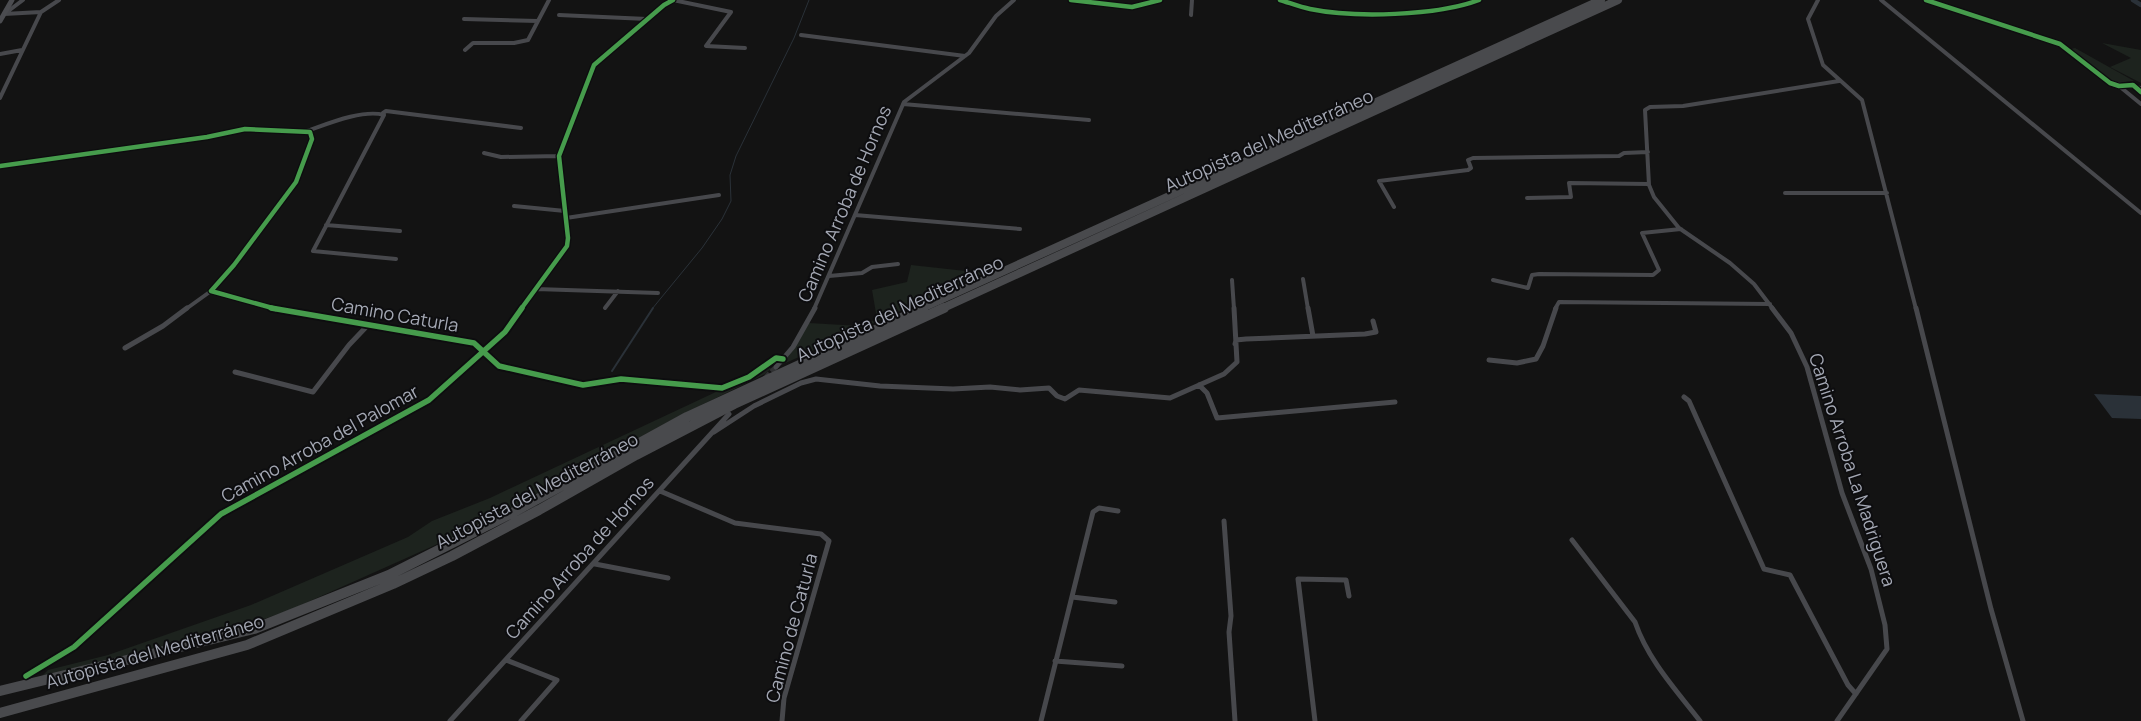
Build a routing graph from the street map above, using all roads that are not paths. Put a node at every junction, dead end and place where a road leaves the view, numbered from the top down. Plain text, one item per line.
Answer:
1 (23, 0) edge
2 (59, 0) edge
3 (549, 0) edge
4 (673, 0) edge
5 (1014, 0) edge
6 (1071, 0) edge
7 (1160, 0) edge
8 (1192, 0) edge
9 (1280, 0) edge
10 (1479, 0) edge
11 (1601, 0) edge
12 (1618, 0) edge
13 (1818, 0) edge
14 (1881, 0) edge
15 (1926, 0) edge
16 (11, 3) edge
17 (18, 3) junction
18 (41, 12) junction
19 (4, 14) junction
20 (559, 15) dead end
21 (1191, 15) dead end
22 (464, 19) dead end
23 (647, 19) junction
24 (0, 21) edge
25 (538, 21) junction
26 (801, 35) dead end
27 (745, 48) dead end
28 (22, 50) junction
29 (465, 50) dead end
30 (0, 54) edge
31 (965, 56) junction
32 (1839, 81) junction
33 (2133, 85) junction
34 (2119, 86) junction
35 (2141, 88) edge
36 (2, 91) edge
37 (2141, 92) edge
38 (0, 98) edge
39 (903, 104) junction
40 (2141, 104) edge
41 (383, 113) junction
42 (1089, 120) dead end
43 (521, 128) dead end
44 (305, 131) junction
45 (1648, 152) junction
46 (484, 153) dead end
47 (559, 156) junction
48 (0, 166) edge
49 (1649, 184) junction
50 (1785, 193) dead end
51 (1888, 193) junction
52 (719, 195) dead end
53 (1527, 198) dead end
54 (514, 206) dead end
55 (1394, 207) dead end
56 (565, 210) junction
57 (2141, 213) edge
58 (855, 215) junction
59 (566, 218) junction
60 (326, 225) junction
61 (1020, 229) dead end
62 (1681, 229) junction
63 (400, 231) dead end
64 (396, 260) dead end
65 (898, 264) dead end
66 (828, 276) junction
67 (1304, 279) dead end
68 (1232, 280) dead end
69 (1494, 280) dead end
70 (536, 289) junction
71 (211, 291) junction
72 (618, 291) junction
73 (658, 292) dead end
74 (1770, 304) junction
75 (605, 308) dead end
76 (1373, 321) dead end
77 (368, 325) junction
78 (1313, 336) junction
79 (1235, 344) junction
80 (125, 348) dead end
81 (483, 352) junction
82 (783, 359) junction
83 (1489, 360) dead end
84 (776, 367) tunnel mouth
85 (235, 372) dead end
86 (1199, 385) junction
87 (1684, 397) dead end
88 (1395, 402) dead end
89 (730, 414) dead end
90 (714, 432) junction
91 (660, 491) junction
92 (1118, 510) dead end
93 (1224, 521) dead end
94 (1572, 540) dead end
95 (594, 564) junction
96 (668, 578) dead end
97 (1349, 596) dead end
98 (1072, 597) junction
99 (1115, 602) dead end
100 (506, 660) junction
101 (1054, 661) junction
102 (1122, 666) dead end
103 (26, 676) dead end
104 (0, 691) edge
105 (1856, 694) junction
106 (0, 713) edge
107 (450, 721) edge
108 (521, 721) edge
109 (782, 721) edge
110 (1040, 721) edge
111 (1235, 721) edge
112 (1315, 721) edge
113 (1700, 721) edge
114 (1837, 721) edge
115 (2023, 721) edge

1 - 17 street
2 - 18 street
3 - 25 street
4 - 23 street, Camino Arroba del Palomar
4 - 27 street
5 - 31 street, Camino Arroba de Hornos
6 - 7 street
8 - 21 street
9 - 10 street
11 - 104 highway, Autopista del Mediterráneo
12 - 106 highway, Autopista del Mediterráneo
13 - 32 street
14 - 57 street
15 - 34 street
16 - 17 street
16 - 19 street
17 - 19 street
18 - 19 street
18 - 28 street
19 - 24 street
20 - 23 street
22 - 25 street
23 - 47 street, Camino Arroba del Palomar
25 - 29 street
26 - 31 street
28 - 30 street
28 - 36 street
31 - 39 street, Camino Arroba de Hornos
32 - 45 street, Camino Arroba La Madriguera
32 - 51 street
33 - 34 street
33 - 35 street
33 - 37 street
34 - 40 street
36 - 38 street
39 - 42 street
39 - 58 street, Camino Arroba de Hornos
41 - 43 street
41 - 44 street
41 - 60 street
44 - 48 street
44 - 71 street
45 - 49 street, Camino Arroba La Madriguera
45 - 55 street
46 - 47 street
47 - 56 street, Camino Arroba del Palomar
49 - 53 street
49 - 62 street, Camino Arroba La Madriguera
50 - 51 street
51 - 115 street
52 - 59 street
54 - 56 street
56 - 59 street, Camino Arroba del Palomar
58 - 61 street
58 - 66 street, Camino Arroba de Hornos
59 - 70 street, Camino Arroba del Palomar
60 - 63 street
60 - 64 street
62 - 69 street
62 - 74 street, Camino Arroba La Madriguera
65 - 66 street
66 - 82 street, Camino Arroba de Hornos
67 - 78 street
68 - 79 street
70 - 72 street
70 - 81 street, Camino Arroba del Palomar
71 - 77 street, Camino Caturla
71 - 80 street
72 - 73 street
72 - 75 street
74 - 83 street
74 - 105 street, Camino Arroba La Madriguera
76 - 78 street
77 - 81 street, Camino Caturla
77 - 85 street
78 - 79 street
79 - 86 street
81 - 82 street, Camino Caturla
81 - 103 street, Camino Arroba del Palomar
82 - 84 street, Camino Arroba de Hornos
86 - 88 street
86 - 90 street
87 - 105 street
89 - 90 street, Camino Arroba de Hornos
90 - 91 street, Camino Arroba de Hornos
91 - 95 street, Camino Arroba de Hornos
91 - 109 street, Camino de Caturla
92 - 98 street
93 - 111 street
94 - 113 street
95 - 96 street
95 - 100 street, Camino Arroba de Hornos
97 - 112 street
98 - 99 street
98 - 101 street
100 - 107 street, Camino Arroba de Hornos
100 - 108 street
101 - 102 street
101 - 110 street
105 - 114 street, Camino Arroba La Madriguera

